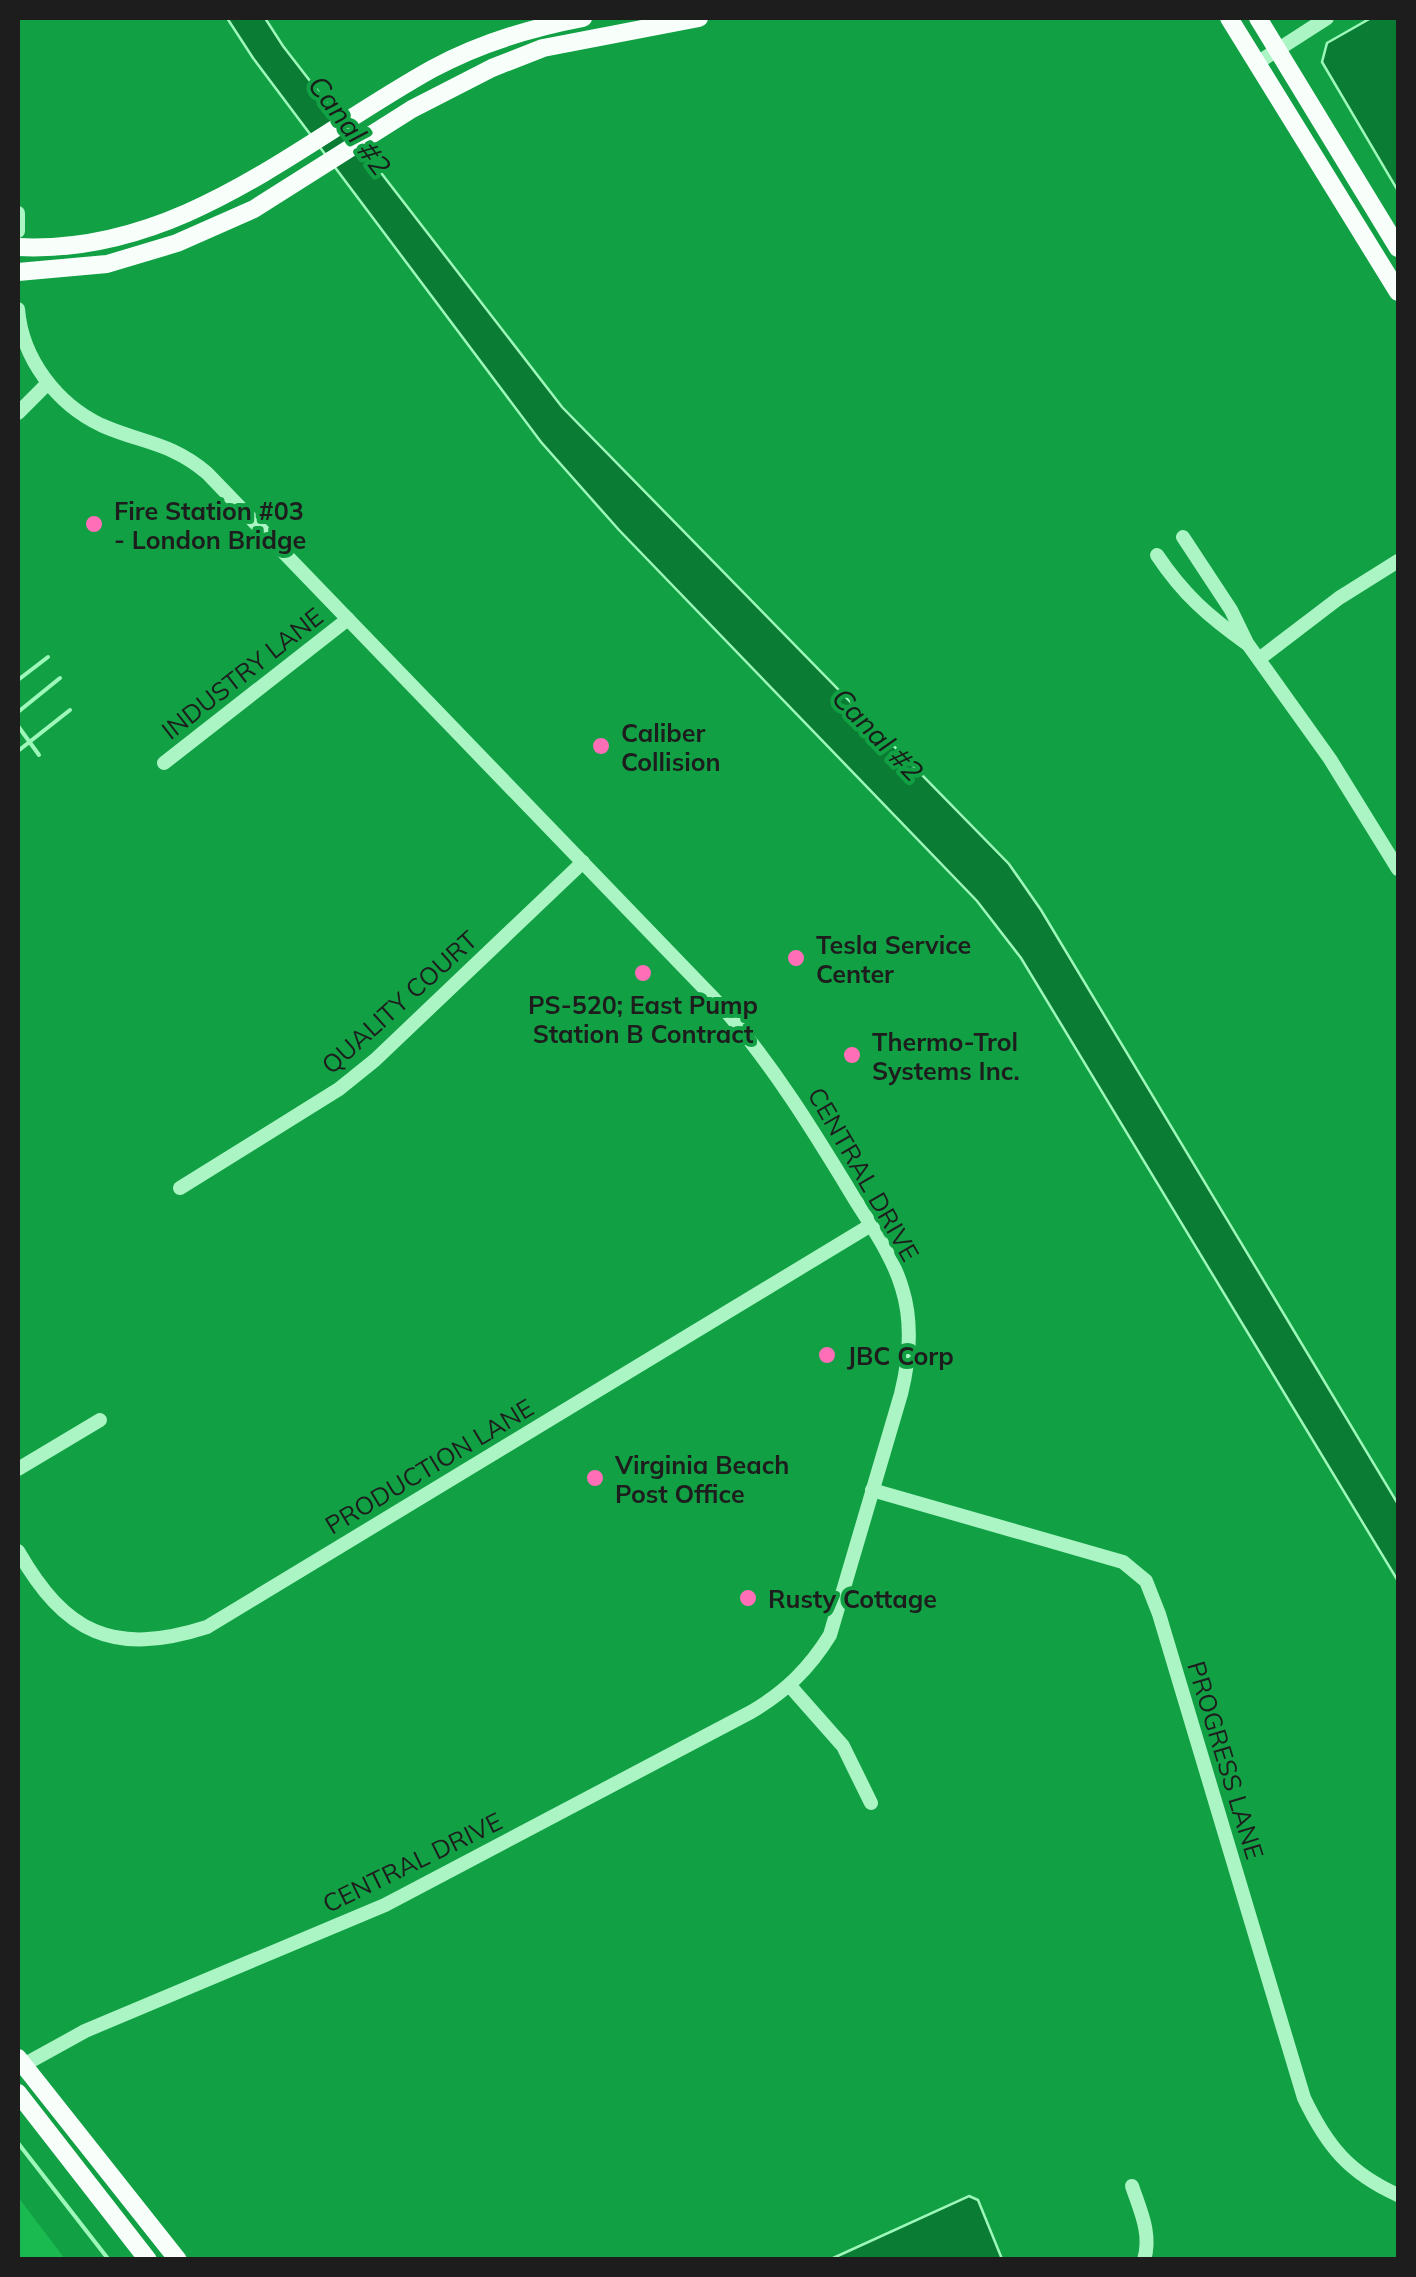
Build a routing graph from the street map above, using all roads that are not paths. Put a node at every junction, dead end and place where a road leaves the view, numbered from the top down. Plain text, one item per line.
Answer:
1 (584, 18) edge
2 (699, 18) edge
3 (1229, 18) edge
4 (1258, 18) edge
5 (1326, 18) edge
6 (652, 22) edge
7 (1278, 48) junction
8 (1257, 63) junction
9 (18, 213) edge
10 (18, 231) edge
11 (18, 247) edge
12 (1398, 248) edge
13 (18, 272) edge
14 (1398, 292) edge
15 (18, 310) edge
16 (48, 384) junction
17 (18, 413) edge
18 (1184, 537) dead end
19 (1157, 555) dead end
20 (1398, 560) edge
21 (348, 620) junction
22 (1247, 643) junction
23 (1259, 659) junction
24 (164, 763) dead end
25 (583, 862) junction
26 (1398, 869) edge
27 (180, 1188) dead end
28 (871, 1226) junction
29 (100, 1420) dead end
30 (18, 1469) edge
31 (872, 1490) junction
32 (18, 1551) edge
33 (790, 1686) junction
34 (871, 1803) dead end
35 (19, 2064) edge
36 (18, 2092) edge
37 (1132, 2186) dead end
38 (1398, 2195) edge
39 (148, 2260) edge
40 (178, 2260) edge
41 (1144, 2260) edge

1 - 11 main road
2 - 6 main road
3 - 8 main road
4 - 7 main road
5 - 7 street
6 - 13 main road
7 - 8 street
7 - 12 main road
8 - 14 main road
9 - 10 street
15 - 16 street, CENTRAL DRIVE
16 - 17 street
16 - 21 street, CENTRAL DRIVE
18 - 22 street
19 - 22 street
20 - 23 street
21 - 24 street, INDUSTRY LANE
21 - 25 street, CENTRAL DRIVE
22 - 23 street
23 - 26 street
25 - 27 street, QUALITY COURT
25 - 28 street, CENTRAL DRIVE
28 - 31 street, CENTRAL DRIVE
28 - 32 street, PRODUCTION LANE
29 - 30 street
31 - 33 street, CENTRAL DRIVE
31 - 38 street, PROGRESS LANE
33 - 34 street
33 - 35 street, CENTRAL DRIVE
35 - 40 main road
36 - 39 main road
37 - 41 street

